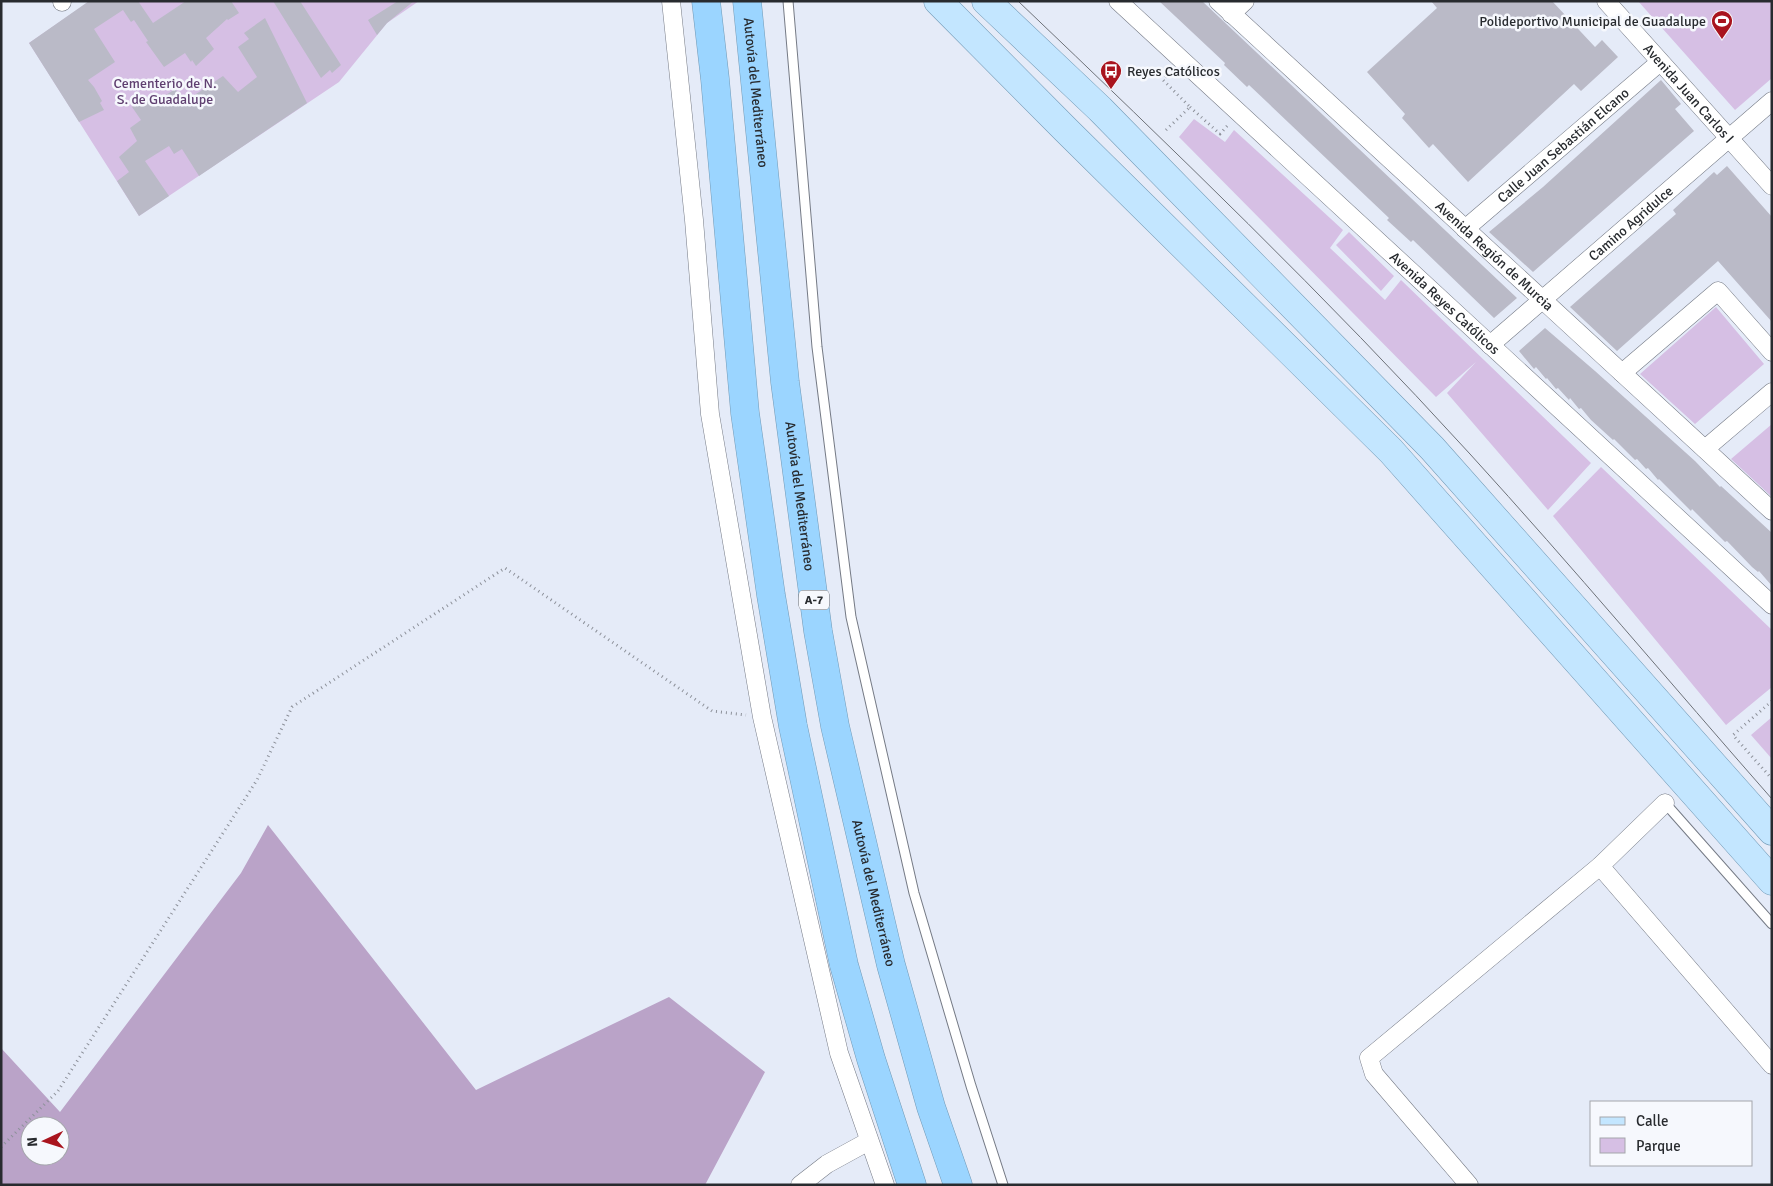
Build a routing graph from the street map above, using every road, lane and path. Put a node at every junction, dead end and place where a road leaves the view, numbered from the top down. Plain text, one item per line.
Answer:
1 (671, 1) edge
2 (706, 1) edge
3 (748, 1) edge
4 (788, 1) edge
5 (938, 1) edge
6 (986, 1) edge
7 (1118, 1) edge
8 (1218, 1) edge
9 (1245, 1) edge
10 (1606, 1) edge
11 (1231, 14) junction
12 (1181, 60) junction
13 (1660, 62) junction
14 (1772, 101) edge
15 (1190, 106) junction
16 (1239, 113) junction
17 (1166, 130) dead end
18 (1729, 138) junction
19 (1772, 186) edge
20 (1465, 228) junction
21 (1542, 300) junction
22 (1490, 345) junction
23 (1772, 352) edge
24 (1622, 373) junction
25 (1772, 392) edge
26 (1705, 449) junction
27 (1772, 511) edge
28 (1772, 605) edge
29 (1772, 701) edge
30 (762, 717) junction
31 (1772, 778) edge
32 (1665, 803) joint
33 (1772, 831) edge
34 (1600, 866) junction
35 (1772, 881) edge
36 (1772, 924) edge
37 (1772, 1065) edge
38 (869, 1141) junction
39 (1, 1147) edge
40 (800, 1185) edge
41 (885, 1185) edge
42 (912, 1185) edge
43 (958, 1185) edge
44 (1003, 1185) edge
45 (1469, 1185) edge

1 - 30 street
2 - 42 highway
3 - 43 highway, Autovía del Mediterráneo / A-7
4 - 44 lane
5 - 35 main road
6 - 33 main road
7 - 12 street, Avenida Reyes Católicos
8 - 11 street, Avenida Región de Murcia
9 - 11 street
10 - 13 street, Avenida Juan Carlos I
11 - 20 street, Avenida Región de Murcia
12 - 15 path
12 - 16 street, Avenida Reyes Católicos
13 - 18 street, Avenida Juan Carlos I
13 - 20 street, Calle Juan Sebastián Elcano
14 - 18 street, Camino Agridulce
15 - 16 path
15 - 17 path
16 - 22 street, Avenida Reyes Católicos
18 - 19 street, Avenida Juan Carlos I
18 - 21 street, Camino Agridulce
20 - 21 street, Avenida Región de Murcia
21 - 22 street, Camino Agridulce
21 - 24 street, Avenida Región de Murcia
22 - 28 street, Avenida Reyes Católicos
23 - 24 street
24 - 26 street, Avenida Región de Murcia
25 - 26 street
26 - 27 street, Avenida Región de Murcia
29 - 31 path
30 - 38 street
30 - 39 path
32 - 34 street
32 - 36 lane
34 - 37 street
34 - 45 street
38 - 40 street
38 - 41 street

